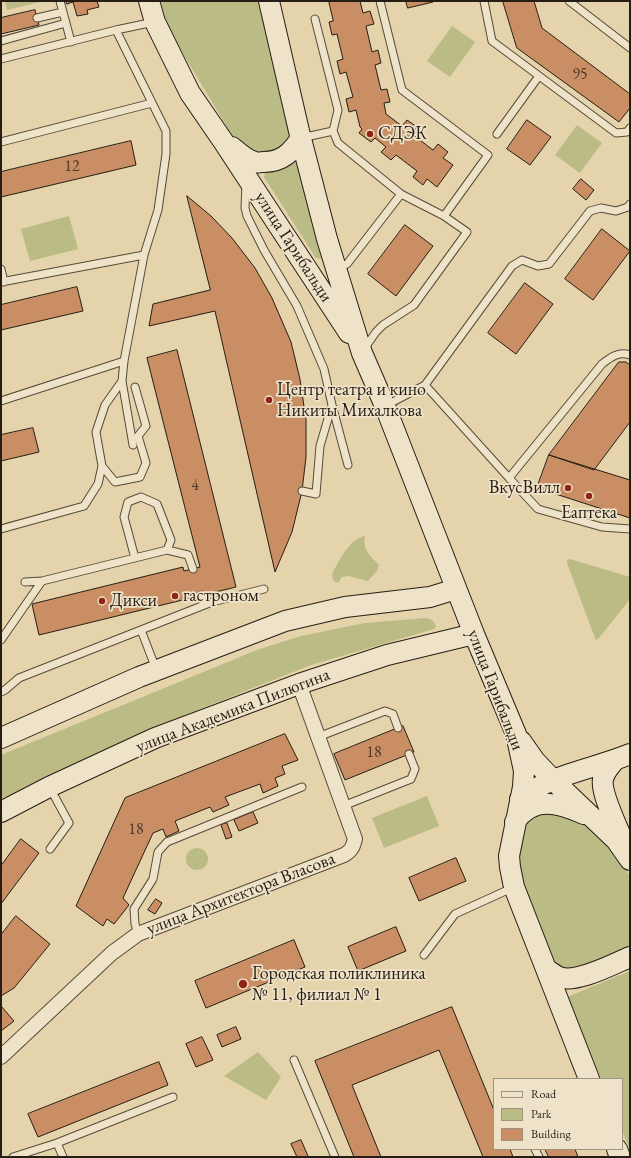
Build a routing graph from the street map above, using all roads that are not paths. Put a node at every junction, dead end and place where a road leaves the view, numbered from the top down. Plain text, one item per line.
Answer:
1 (60, 1) edge
2 (149, 1) edge
3 (269, 1) edge
4 (380, 1) edge
5 (484, 1) edge
6 (569, 1) edge
7 (63, 12) junction
8 (37, 18) dead end
9 (315, 19) dead end
10 (155, 22) junction
11 (66, 23) junction
12 (116, 30) junction
13 (1, 41) edge
14 (71, 42) junction
15 (630, 48) edge
16 (1, 59) edge
17 (539, 76) junction
18 (152, 103) junction
19 (630, 128) edge
20 (333, 130) junction
21 (497, 134) dead end
22 (301, 138) junction
23 (223, 140) junction
24 (1, 142) edge
25 (247, 176) junction
26 (401, 194) junction
27 (630, 204) edge
28 (444, 216) junction
29 (144, 255) junction
30 (336, 267) junction
31 (1, 269) edge
32 (2, 282) edge
33 (362, 353) junction
34 (630, 356) edge
35 (124, 361) junction
36 (122, 381) junction
37 (425, 385) junction
38 (135, 387) dead end
39 (1, 400) edge
40 (332, 405) junction
41 (385, 406) junction
42 (133, 445) dead end
43 (348, 465) dead end
44 (102, 466) junction
45 (510, 478) junction
46 (302, 491) dead end
47 (1, 529) edge
48 (630, 529) edge
49 (167, 550) junction
50 (135, 558) junction
51 (192, 569) dead end
52 (42, 581) junction
53 (25, 582) dead end
54 (264, 589) dead end
55 (456, 589) junction
56 (201, 595) dead end
57 (205, 604) junction
58 (140, 630) junction
59 (474, 634) junction
60 (1, 640) edge
61 (157, 669) junction
62 (299, 684) junction
63 (1, 692) edge
64 (398, 728) dead end
65 (516, 734) junction
66 (318, 737) junction
67 (1, 738) edge
68 (409, 754) dead end
69 (623, 757) edge
70 (553, 780) junction
71 (49, 787) junction
72 (302, 787) dead end
73 (520, 799) junction
74 (343, 806) junction
75 (1, 812) edge
76 (592, 818) junction
77 (515, 822) junction
78 (50, 849) dead end
79 (630, 859) edge
80 (514, 887) junction
81 (138, 934) junction
82 (424, 954) dead end
83 (630, 957) edge
84 (546, 969) junction
85 (1, 1057) edge
86 (294, 1060) dead end
87 (590, 1078) edge
88 (173, 1097) dead end
89 (57, 1143) junction
90 (13, 1157) edge
91 (63, 1157) edge
92 (335, 1157) edge

1 - 7 lane
2 - 10 street, улица Гарибальди
3 - 22 street, улица Гарибальди
4 - 28 lane
5 - 17 lane
6 - 15 lane
7 - 8 lane
7 - 11 lane
9 - 20 lane
10 - 12 lane
10 - 23 street, улица Гарибальди
11 - 13 lane
11 - 14 lane
12 - 14 lane
12 - 18 lane
14 - 16 lane
17 - 19 lane
17 - 21 lane
18 - 24 lane
18 - 29 lane
20 - 22 lane
20 - 26 lane
22 - 23 street, улица Гарибальди
22 - 30 street, улица Гарибальди
23 - 25 street, улица Гарибальди
25 - 33 street, улица Гарибальди
25 - 40 lane
26 - 28 lane
26 - 30 lane
27 - 37 lane
28 - 33 lane
29 - 32 lane
29 - 35 lane
30 - 33 street, улица Гарибальди
31 - 32 lane
33 - 41 street, улица Гарибальди
34 - 45 lane
35 - 36 lane
35 - 39 lane
36 - 42 lane
36 - 44 lane
37 - 41 lane
37 - 45 lane
38 - 44 lane
40 - 43 lane
40 - 46 lane
41 - 55 street, улица Гарибальди
44 - 47 lane
45 - 48 lane
49 - 50 lane
49 - 50 lane
49 - 51 lane
50 - 52 lane
52 - 53 lane
52 - 60 lane
54 - 57 lane
55 - 59 street, улица Гарибальди
55 - 61 street
56 - 57 lane
57 - 58 lane
58 - 61 lane
58 - 63 lane
59 - 62 street, улица Академика Пилюгина
59 - 65 street, улица Гарибальди
61 - 67 street
62 - 66 street, улица Архитектора Власова
62 - 71 street, улица Академика Пилюгина
64 - 66 lane
65 - 70 street
65 - 73 street, улица Гарибальди
66 - 74 street, улица Архитектора Власова
68 - 74 lane
69 - 70 street
69 - 79 street
70 - 73 street
70 - 76 street
71 - 75 street, улица Академика Пилюгина
71 - 78 lane
72 - 81 lane
73 - 77 street, улица Гарибальди
74 - 81 street, улица Архитектора Власова
76 - 77 street
76 - 79 street
77 - 80 street, улица Гарибальди
80 - 82 lane
80 - 84 street, улица Гарибальди
81 - 85 street, улица Архитектора Власова
83 - 84 street
84 - 87 street, улица Гарибальди
86 - 92 lane
88 - 89 lane
89 - 90 lane
89 - 91 lane

